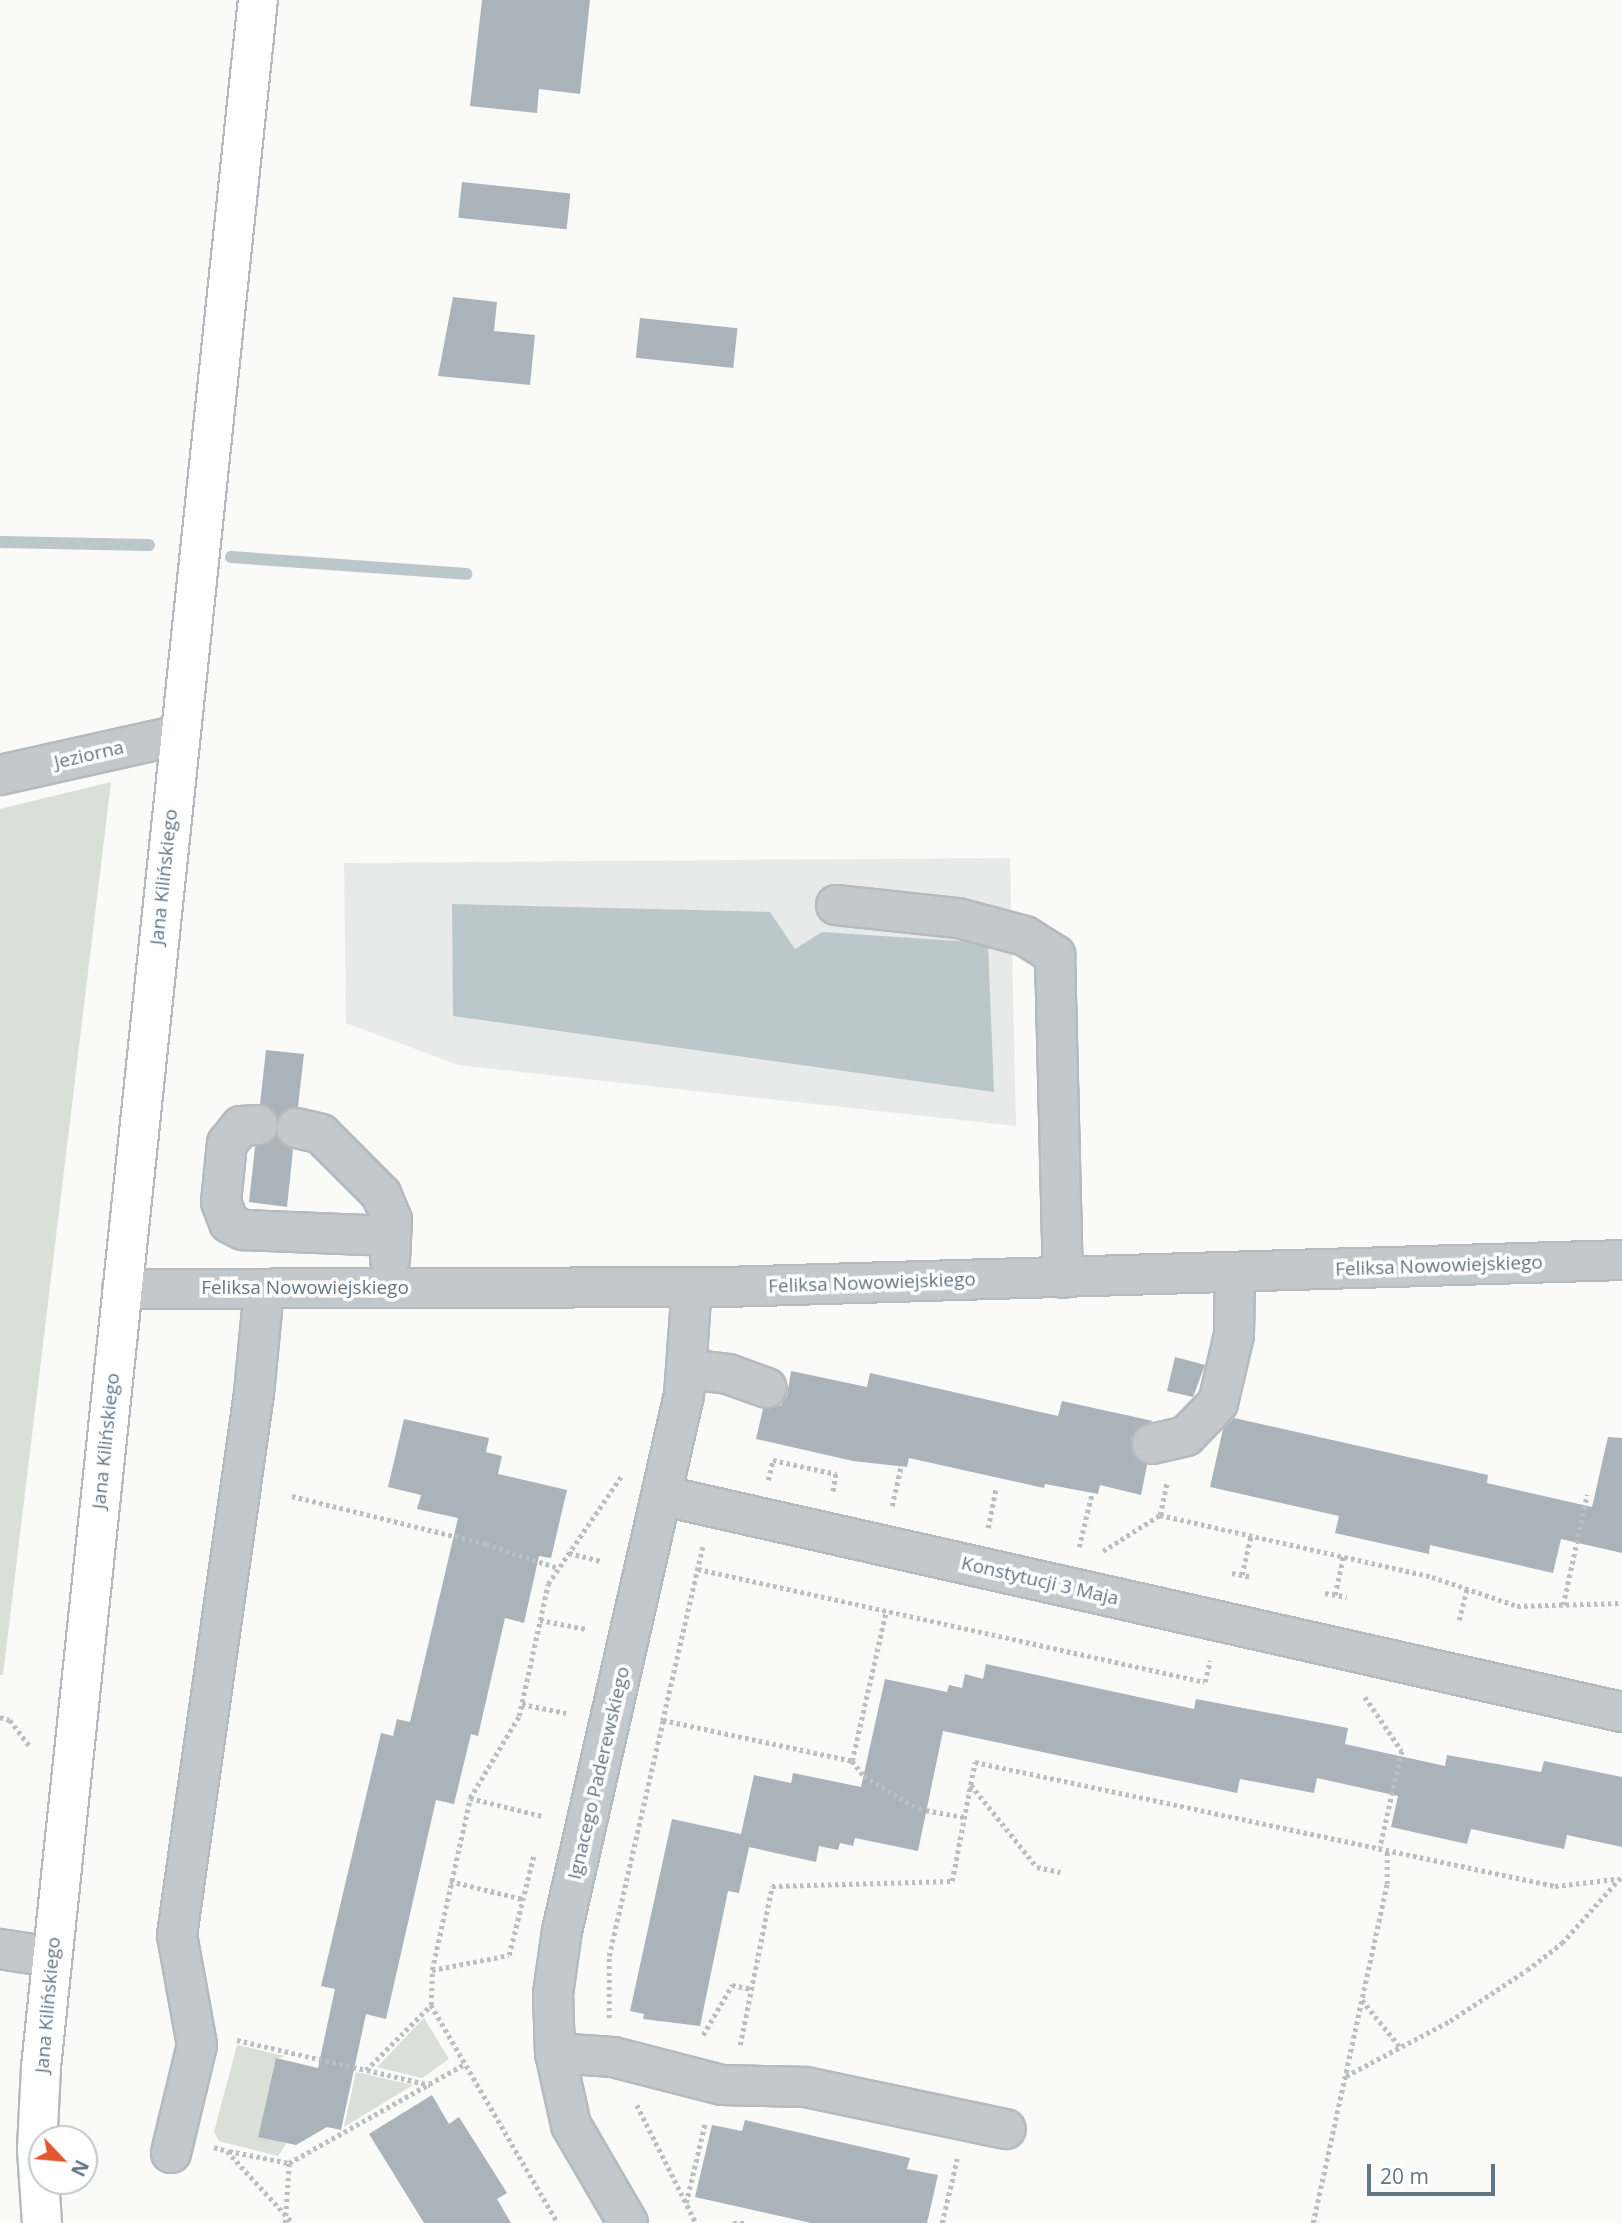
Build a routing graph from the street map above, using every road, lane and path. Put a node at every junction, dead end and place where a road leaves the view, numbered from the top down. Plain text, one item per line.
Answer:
1 (258, 0) edge
2 (179, 735) junction
3 (0, 775) edge
4 (836, 905) dead end
5 (258, 1125) dead end
6 (296, 1128) dead end
7 (391, 1236) junction
8 (1622, 1260) edge
9 (1235, 1273) junction
10 (1063, 1278) junction
11 (692, 1287) junction
12 (122, 1289) junction
13 (264, 1289) junction
14 (390, 1289) junction
15 (688, 1369) junction
16 (768, 1388) dead end
17 (1152, 1444) dead end
18 (804, 1460) dead end
19 (628, 1465) dead end
20 (901, 1466) dead end
21 (802, 1467) junction
22 (622, 1475) junction
23 (996, 1488) dead end
24 (766, 1489) dead end
25 (1092, 1493) dead end
26 (1587, 1495) dead end
27 (292, 1496) dead end
28 (664, 1496) junction
29 (616, 1500) dead end
30 (830, 1503) dead end
31 (1163, 1503) dead end
32 (712, 1506) junction
33 (1160, 1515) dead end
34 (890, 1516) dead end
35 (1170, 1517) dead end
36 (1251, 1535) junction
37 (986, 1537) dead end
38 (604, 1548) dead end
39 (569, 1553) junction
40 (1343, 1556) junction
41 (1077, 1557) dead end
42 (601, 1560) junction
43 (558, 1568) junction
44 (698, 1569) junction
45 (599, 1572) dead end
46 (1232, 1573) dead end
47 (1242, 1575) junction
48 (1253, 1577) dead end
49 (1467, 1589) junction
50 (1325, 1593) dead end
51 (1335, 1595) junction
52 (1347, 1597) dead end
53 (1622, 1603) edge
54 (1563, 1605) junction
55 (886, 1611) junction
56 (589, 1618) dead end
57 (540, 1620) junction
58 (1460, 1620) dead end
59 (586, 1629) junction
60 (583, 1641) dead end
61 (1205, 1682) dead end
62 (1356, 1684) dead end
63 (569, 1701) dead end
64 (522, 1704) junction
65 (1622, 1712) edge
66 (566, 1713) junction
67 (0, 1717) edge
68 (663, 1720) junction
69 (564, 1726) dead end
70 (31, 1748) dead end
71 (852, 1761) junction
72 (971, 1784) junction
73 (470, 1798) junction
74 (545, 1803) dead end
75 (542, 1816) junction
76 (964, 1817) junction
77 (540, 1828) dead end
78 (537, 1840) dead end
79 (1380, 1848) junction
80 (1387, 1850) junction
81 (1060, 1872) dead end
82 (1622, 1876) edge
83 (1616, 1879) junction
84 (450, 1881) junction
85 (523, 1899) junction
86 (0, 1949) edge
87 (52, 1957) junction
88 (432, 1970) junction
89 (753, 1989) junction
90 (1362, 1999) junction
91 (431, 2005) junction
92 (622, 2017) dead end
93 (695, 2034) dead end
94 (1401, 2048) junction
95 (228, 2052) dead end
96 (555, 2053) junction
97 (613, 2057) junction
98 (737, 2057) dead end
99 (463, 2065) junction
100 (366, 2070) junction
101 (1345, 2077) junction
102 (431, 2085) junction
103 (707, 2114) dead end
104 (1006, 2129) dead end
105 (189, 2149) joint
106 (227, 2151) junction
107 (945, 2152) dead end
108 (289, 2164) junction
109 (686, 2204) junction
110 (288, 2213) junction
111 (42, 2223) edge
112 (285, 2223) edge
113 (293, 2223) edge
114 (558, 2223) edge
115 (628, 2223) edge
116 (696, 2223) edge
117 (733, 2223) edge
118 (744, 2223) edge
119 (942, 2223) edge
120 (1313, 2223) edge

1 - 2 main road, Jana Kilińskiego
2 - 3 street, Jeziorna
2 - 12 main road, Jana Kilińskiego
4 - 10 street
5 - 7 street
6 - 7 street
7 - 14 street
8 - 9 street, Feliksa Nowowiejskiego
9 - 10 street, Feliksa Nowowiejskiego
9 - 17 street
10 - 11 street, Feliksa Nowowiejskiego
11 - 14 street, Feliksa Nowowiejskiego
11 - 15 street
12 - 13 street, Feliksa Nowowiejskiego
12 - 87 main road, Jana Kilińskiego
13 - 14 street, Feliksa Nowowiejskiego
13 - 105 street
15 - 16 street
15 - 28 street
18 - 21 path
19 - 22 path
20 - 34 path
21 - 24 path
21 - 30 path
22 - 29 path
22 - 39 path
23 - 37 path
25 - 41 path
26 - 54 path
27 - 43 path
28 - 32 street, Konstytucji 3 Maja
28 - 96 street, Ignacego Paderewskiego
31 - 33 path
32 - 44 path
32 - 65 street, Konstytucji 3 Maja
35 - 36 path
36 - 40 path
36 - 47 path
38 - 42 path
39 - 42 path
39 - 43 path
40 - 49 path
40 - 51 path
42 - 45 path
43 - 57 path
44 - 55 path
44 - 68 path
46 - 47 path
47 - 48 path
49 - 54 path
49 - 58 path
50 - 51 path
51 - 52 path
53 - 54 path
55 - 61 path
55 - 71 path
56 - 59 path
57 - 59 path
57 - 64 path
59 - 60 path
62 - 79 path
63 - 66 path
64 - 66 path
64 - 73 path
66 - 69 path
67 - 70 path
68 - 71 path
68 - 92 path
71 - 76 path
72 - 76 path
72 - 79 path
72 - 81 path
73 - 75 path
73 - 84 path
74 - 75 path
75 - 77 path
76 - 89 path
78 - 85 path
79 - 80 path
80 - 83 path
80 - 90 path
82 - 83 path
83 - 94 path
84 - 85 path
84 - 88 path
85 - 88 path
86 - 87 street
87 - 111 main road, Jana Kilińskiego
88 - 91 path
89 - 93 path
89 - 98 path
90 - 94 path
90 - 101 path
91 - 99 path
91 - 100 path
94 - 101 path
95 - 100 path
96 - 97 street
96 - 115 street, Ignacego Paderewskiego
97 - 104 street
97 - 109 path
99 - 102 path
99 - 114 path
100 - 102 path
101 - 120 path
102 - 108 path
103 - 109 path
105 - 106 path
106 - 108 path
106 - 110 path
107 - 119 path
108 - 110 path
109 - 116 path
110 - 112 path
110 - 113 path
117 - 118 path

